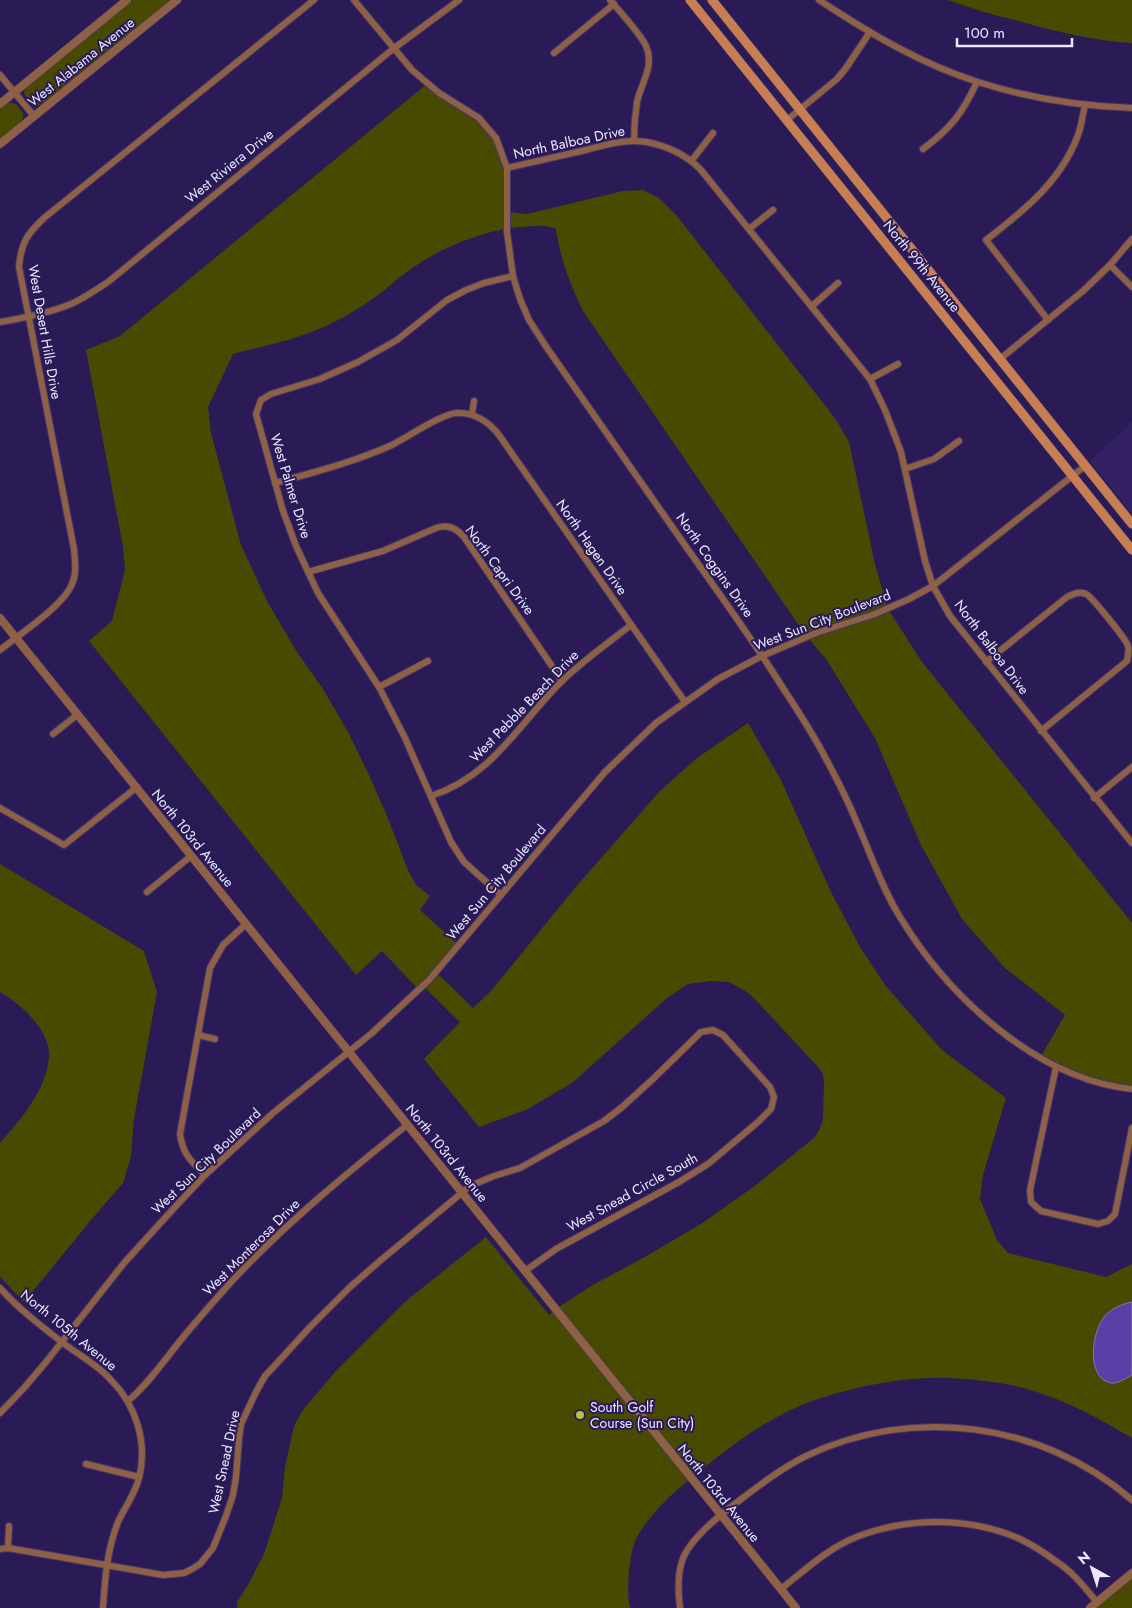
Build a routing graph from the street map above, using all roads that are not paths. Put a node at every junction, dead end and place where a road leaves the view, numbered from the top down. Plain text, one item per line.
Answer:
1 (127, 0) edge
2 (177, 0) edge
3 (314, 0) edge
4 (354, 0) edge
5 (459, 0) edge
6 (690, 0) edge
7 (712, 0) edge
8 (819, 0) edge
9 (612, 2) edge
10 (870, 32) junction
11 (393, 49) junction
12 (554, 53) dead end
13 (0, 75) edge
14 (977, 82) junction
15 (14, 92) junction
16 (0, 104) edge
17 (1085, 106) junction
18 (1132, 108) edge
19 (800, 110) junction
20 (34, 116) junction
21 (787, 120) junction
22 (712, 133) dead end
23 (634, 141) junction
24 (0, 144) edge
25 (923, 149) dead end
26 (692, 160) junction
27 (507, 168) junction
28 (773, 210) dead end
29 (749, 229) junction
30 (1132, 239) edge
31 (1110, 265) junction
32 (513, 276) junction
33 (838, 283) dead end
34 (1132, 287) edge
35 (812, 306) junction
36 (28, 317) junction
37 (1048, 320) junction
38 (0, 322) edge
39 (1000, 358) junction
40 (898, 364) dead end
41 (870, 379) junction
42 (474, 401) dead end
43 (1042, 412) junction
44 (472, 414) junction
45 (1030, 422) junction
46 (959, 441) dead end
47 (1085, 466) junction
48 (905, 469) junction
49 (1072, 476) junction
50 (275, 483) junction
51 (1132, 524) edge
52 (1132, 550) edge
53 (308, 572) junction
54 (933, 586) junction
55 (0, 618) edge
56 (631, 625) junction
57 (15, 637) junction
58 (0, 650) edge
59 (762, 656) junction
60 (428, 661) dead end
61 (986, 662) junction
62 (562, 681) junction
63 (379, 687) junction
64 (685, 702) junction
65 (78, 715) junction
66 (1041, 730) junction
67 (53, 734) dead end
68 (1132, 767) edge
69 (137, 788) junction
70 (430, 796) junction
71 (1094, 798) junction
72 (0, 808) edge
73 (1132, 843) edge
74 (191, 856) junction
75 (147, 892) dead end
76 (501, 896) junction
77 (246, 924) junction
78 (198, 1035) junction
79 (215, 1039) dead end
80 (349, 1052) junction
81 (747, 1061) joint
82 (1056, 1067) junction
83 (1132, 1089) edge
84 (407, 1125) junction
85 (1132, 1128) edge
86 (205, 1176) junction
87 (462, 1193) junction
88 (525, 1271) junction
89 (0, 1288) edge
90 (62, 1342) junction
91 (128, 1401) junction
92 (0, 1413) edge
93 (86, 1464) dead end
94 (139, 1477) junction
95 (1132, 1500) edge
96 (721, 1516) junction
97 (9, 1526) dead end
98 (8, 1548) junction
99 (0, 1549) edge
100 (106, 1564) junction
101 (1132, 1573) edge
102 (781, 1589) junction
103 (1097, 1602) junction
104 (104, 1608) edge
105 (680, 1608) edge
106 (796, 1608) edge
107 (1090, 1608) edge

1 - 15 street, West Alabama Avenue
2 - 20 street, West Alabama Avenue
3 - 36 street, West Desert Hills Drive
4 - 11 street, North Coggins Drive
5 - 11 street, West Riviera Drive
6 - 21 main road, North 99th Avenue
7 - 19 main road, North 99th Avenue
8 - 10 street
9 - 12 street
9 - 23 street
10 - 14 street
10 - 19 street
11 - 27 street, North Coggins Drive
11 - 36 street, West Riviera Drive
13 - 15 street
14 - 17 street
14 - 25 street
15 - 16 street, West Alabama Avenue
15 - 20 street
17 - 18 street
17 - 37 street
19 - 21 street
19 - 39 main road, North 99th Avenue
20 - 24 street, West Alabama Avenue
21 - 45 main road, North 99th Avenue
22 - 26 street
23 - 26 street, North Balboa Drive
23 - 27 street, North Balboa Drive
26 - 29 street, North Balboa Drive
27 - 32 street, North Coggins Drive
28 - 29 street
29 - 35 street, North Balboa Drive
30 - 31 street
31 - 34 street
31 - 37 street
32 - 50 street, West Palmer Drive
32 - 59 street, North Coggins Drive
33 - 35 street
35 - 41 street, North Balboa Drive
36 - 38 street, West Riviera Drive
36 - 57 street, West Desert Hills Drive
37 - 39 street
39 - 43 main road, North 99th Avenue
40 - 41 street
41 - 48 street, North Balboa Drive
42 - 44 street
43 - 45 main road
43 - 47 main road, North 99th Avenue
44 - 50 street
44 - 56 street, North Hagen Drive
45 - 49 main road, North 99th Avenue
46 - 48 street
47 - 49 street, West Sun City Boulevard
47 - 51 main road, North 99th Avenue
48 - 54 street, North Balboa Drive
49 - 52 main road, North 99th Avenue
49 - 54 street, West Sun City Boulevard
50 - 53 street, West Palmer Drive
53 - 62 street, North Capri Drive
53 - 63 street, West Palmer Drive
54 - 59 street, West Sun City Boulevard
54 - 61 street, North Balboa Drive
55 - 57 street, North 103rd Avenue
56 - 62 street, West Pebble Beach Drive
56 - 64 street, North Hagen Drive
57 - 58 street, West Desert Hills Drive
57 - 65 street, North 103rd Avenue
59 - 64 street, West Sun City Boulevard
59 - 82 street, North Coggins Drive
60 - 63 street
61 - 66 street, North Balboa Drive
61 - 66 street
62 - 70 street, West Pebble Beach Drive
63 - 70 street, West Palmer Drive
64 - 76 street, West Sun City Boulevard
65 - 67 street
65 - 69 street, North 103rd Avenue
66 - 71 street, North Balboa Drive
68 - 71 street
69 - 72 street
69 - 74 street, North 103rd Avenue
70 - 76 street, West Palmer Drive
71 - 73 street, North Balboa Drive
74 - 75 street
74 - 77 street, North 103rd Avenue
76 - 80 street, West Sun City Boulevard
77 - 78 street
77 - 80 street, North 103rd Avenue
78 - 79 street
78 - 86 street
80 - 84 street, North 103rd Avenue
80 - 86 street, West Sun City Boulevard
81 - 87 street, West Snead Drive
81 - 88 street, West Snead Circle South
82 - 83 street, North Coggins Drive
82 - 85 street
84 - 87 street, North 103rd Avenue
84 - 91 street, West Monterosa Drive
86 - 90 street, West Sun City Boulevard
87 - 88 street, North 103rd Avenue
87 - 100 street, West Snead Drive
88 - 96 street, North 103rd Avenue
89 - 90 street, North 105th Avenue
90 - 91 street, North 105th Avenue
90 - 92 street, West Sun City Boulevard
91 - 94 street, North 105th Avenue
93 - 94 street
94 - 100 street, North 105th Avenue
95 - 96 street
96 - 102 street, North 103rd Avenue
96 - 105 street
97 - 98 street
98 - 99 street, West Snead Drive
98 - 100 street, West Snead Drive
100 - 104 street, North 105th Avenue
101 - 103 street
102 - 103 street
102 - 106 street, North 103rd Avenue
103 - 107 street

